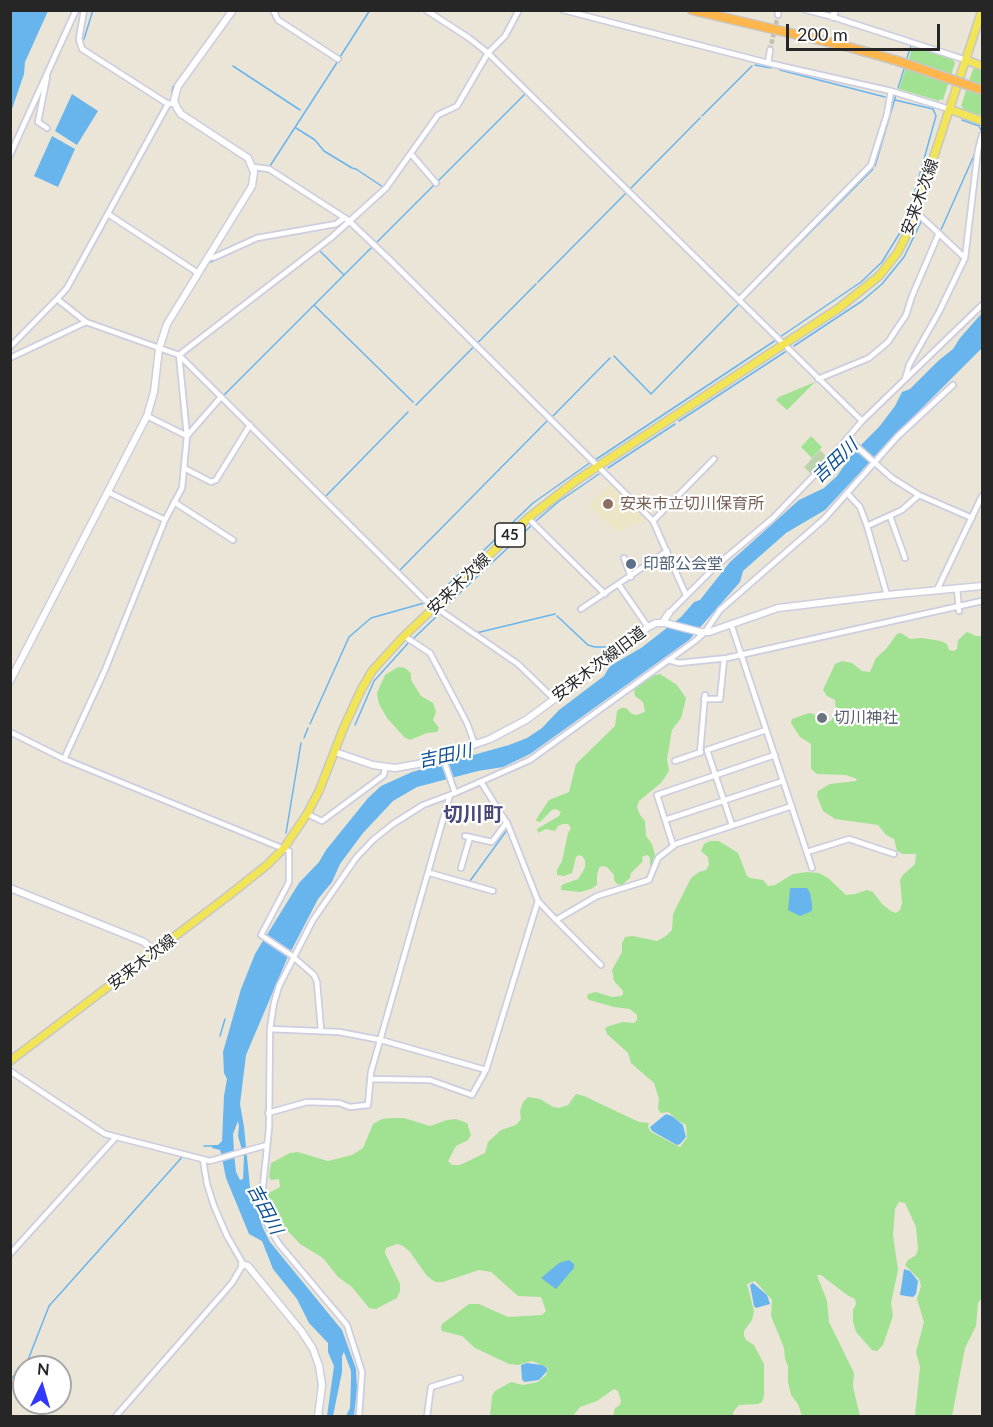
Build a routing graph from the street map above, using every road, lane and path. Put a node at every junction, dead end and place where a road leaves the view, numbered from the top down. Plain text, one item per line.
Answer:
1 (76, 10) edge
2 (84, 10) edge
3 (233, 10) edge
4 (273, 10) edge
5 (426, 10) edge
6 (519, 10) edge
7 (563, 10) edge
8 (692, 10) edge
9 (707, 10) edge
10 (806, 10) edge
11 (982, 10) edge
12 (834, 14) edge
13 (770, 50) tunnel mouth
14 (488, 53) junction
15 (338, 59) dead end
16 (899, 59) junction
17 (966, 60) junction
18 (768, 63) junction
19 (982, 66) edge
20 (47, 75) junction
21 (982, 88) edge
22 (891, 91) junction
23 (171, 104) junction
24 (949, 109) junction
25 (982, 121) edge
26 (47, 128) dead end
27 (982, 135) edge
28 (10, 154) edge
29 (411, 154) junction
30 (253, 167) junction
31 (436, 183) dead end
32 (916, 212) junction
33 (108, 214) junction
34 (346, 219) junction
35 (939, 233) junction
36 (208, 258) junction
37 (965, 258) junction
38 (198, 273) junction
39 (57, 298) junction
40 (739, 300) junction
41 (982, 305) edge
42 (86, 322) junction
43 (783, 344) junction
44 (10, 347) edge
45 (159, 349) junction
46 (179, 356) junction
47 (10, 358) edge
48 (818, 379) junction
49 (905, 379) junction
50 (953, 385) dead end
51 (221, 397) junction
52 (147, 416) junction
53 (862, 421) junction
54 (250, 426) junction
55 (188, 436) junction
56 (848, 439) junction
57 (714, 459) dead end
58 (874, 462) junction
59 (597, 466) junction
60 (184, 468) junction
61 (108, 492) junction
62 (847, 493) junction
63 (919, 495) junction
64 (982, 496) edge
65 (174, 502) junction
66 (890, 516) junction
67 (528, 518) junction
68 (972, 518) junction
69 (165, 520) junction
70 (653, 521) junction
71 (867, 526) junction
72 (233, 540) dead end
73 (667, 551) junction
74 (624, 558) dead end
75 (905, 558) dead end
76 (631, 577) junction
77 (619, 585) junction
78 (982, 586) edge
79 (957, 588) junction
80 (937, 590) junction
81 (605, 594) junction
82 (686, 595) junction
83 (887, 595) junction
84 (982, 601) edge
85 (434, 607) junction
86 (959, 608) junction
87 (581, 609) dead end
88 (669, 613) joint
89 (664, 622) junction
90 (731, 624) junction
91 (648, 627) junction
92 (703, 632) junction
93 (404, 636) junction
94 (741, 655) junction
95 (724, 659) junction
96 (668, 660) junction
97 (10, 681) edge
98 (554, 699) junction
99 (766, 730) junction
100 (10, 732) edge
101 (475, 745) junction
102 (707, 750) junction
103 (335, 752) junction
104 (700, 753) junction
105 (775, 755) junction
106 (443, 758) junction
107 (64, 759) junction
108 (675, 761) dead end
109 (385, 768) junction
110 (715, 775) junction
111 (783, 781) junction
112 (481, 782) junction
113 (453, 793) junction
114 (723, 799) junction
115 (792, 806) junction
116 (307, 814) junction
117 (665, 820) junction
118 (507, 822) junction
119 (732, 825) junction
120 (673, 845) junction
121 (284, 848) junction
122 (807, 852) junction
123 (894, 854) dead end
124 (461, 868) dead end
125 (812, 868) dead end
126 (430, 873) junction
127 (10, 888) edge
128 (494, 891) dead end
129 (538, 901) junction
130 (556, 921) junction
131 (155, 952) junction
132 (291, 956) junction
133 (601, 965) dead end
134 (270, 1029) junction
135 (321, 1030) junction
136 (381, 1040) junction
137 (10, 1061) edge
138 (486, 1070) junction
139 (10, 1071) edge
140 (370, 1079) junction
141 (268, 1113) junction
142 (116, 1137) junction
143 (267, 1145) junction
144 (203, 1160) junction
145 (10, 1254) edge
146 (242, 1264) junction
147 (460, 1378) dead end
148 (116, 1416) edge
149 (318, 1416) edge
150 (359, 1416) edge
151 (427, 1416) edge

1 - 20 street
2 - 23 street
3 - 23 street
4 - 15 street
5 - 14 street
6 - 14 street
7 - 18 street
8 - 16 highway
9 - 16 highway
10 - 12 street
11 - 17 main road, 安来木次線 / 45
12 - 17 street
13 - 18 street
14 - 29 street
14 - 40 street
16 - 21 highway, bridge
17 - 19 main road
17 - 24 main road, 安来木次線 / 45
18 - 22 street
20 - 26 street
20 - 28 street
22 - 24 street
22 - 40 street
23 - 30 street
23 - 33 street
24 - 25 main road
24 - 32 main road, 安来木次線 / 45
27 - 37 street
29 - 31 street
29 - 34 street
30 - 34 street
30 - 36 street
32 - 35 street
32 - 43 main road, 安来木次線 / 45
33 - 38 street
33 - 39 street
34 - 36 street
34 - 46 street
34 - 59 street
35 - 37 street
35 - 48 street
36 - 38 street
37 - 49 street
38 - 45 street
39 - 42 street
39 - 44 street
40 - 43 street
41 - 49 street
42 - 45 street
42 - 47 street
43 - 48 street
43 - 59 main road, 安来木次線 / 45
45 - 46 street
45 - 52 street
46 - 51 street
46 - 55 street
48 - 53 street
49 - 53 street
50 - 58 street
51 - 54 street
51 - 55 street
52 - 55 street
52 - 61 street
53 - 56 street
54 - 60 street
54 - 85 street
55 - 60 street
56 - 58 street
56 - 82 street
57 - 70 street
58 - 62 street
58 - 63 street
59 - 67 main road, 安来木次線 / 45
59 - 70 street
60 - 65 street
61 - 69 street
61 - 97 street
62 - 71 street
62 - 92 street
63 - 66 street
63 - 68 street
64 - 68 street
65 - 69 street
65 - 72 street
66 - 71 street
66 - 75 street
67 - 81 street
67 - 85 main road, 安来木次線 / 45
68 - 80 street
69 - 107 street
70 - 73 street
71 - 83 street
73 - 76 street
73 - 82 street
74 - 76 street
76 - 77 street
77 - 81 street
77 - 91 street
78 - 79 street
79 - 80 street
79 - 86 street
80 - 83 street
81 - 87 street
82 - 88 street
83 - 90 street
84 - 86 street
85 - 93 main road, 安来木次線 / 45
85 - 98 street
86 - 94 street
88 - 89 street
89 - 91 street, 安来木次線旧道
89 - 92 street, 安来木次線旧道
90 - 92 street
90 - 94 street
91 - 98 street, 安来木次線旧道
92 - 96 street
93 - 101 street
93 - 103 main road, 安来木次線 / 45
94 - 95 street
94 - 99 street
95 - 96 street
95 - 104 street
96 - 112 street
98 - 101 street, 安来木次線旧道
99 - 102 street
99 - 105 street
100 - 107 street
101 - 106 street, 安来木次線旧道
102 - 104 street
102 - 110 street
103 - 109 street, 安来木次線旧道
103 - 116 main road, 安来木次線 / 45
104 - 108 street
105 - 110 street
105 - 111 street
106 - 109 street, 安来木次線旧道
106 - 113 street
107 - 121 street
109 - 116 street
110 - 114 street
110 - 117 street
111 - 114 street
111 - 115 street
112 - 113 street
112 - 118 street
113 - 126 street
113 - 132 street
114 - 117 street
114 - 119 street
115 - 119 street
115 - 122 street
116 - 121 main road, 安来木次線 / 45
117 - 120 street
118 - 124 street
118 - 129 street
119 - 120 street
120 - 130 street
121 - 131 main road, 安来木次線 / 45
121 - 132 street
122 - 123 street
122 - 125 street
126 - 128 street
126 - 136 street
127 - 131 street
129 - 130 street
129 - 138 street
130 - 133 street
131 - 137 main road, 安来木次線 / 45
132 - 134 street
132 - 135 street
134 - 135 street
134 - 141 street
135 - 136 street
136 - 138 street
136 - 140 street
138 - 140 street
139 - 142 street
140 - 141 street
141 - 143 street
142 - 144 street
142 - 145 street
143 - 144 street
143 - 150 street
144 - 146 street
146 - 148 street
146 - 149 street
147 - 151 street

